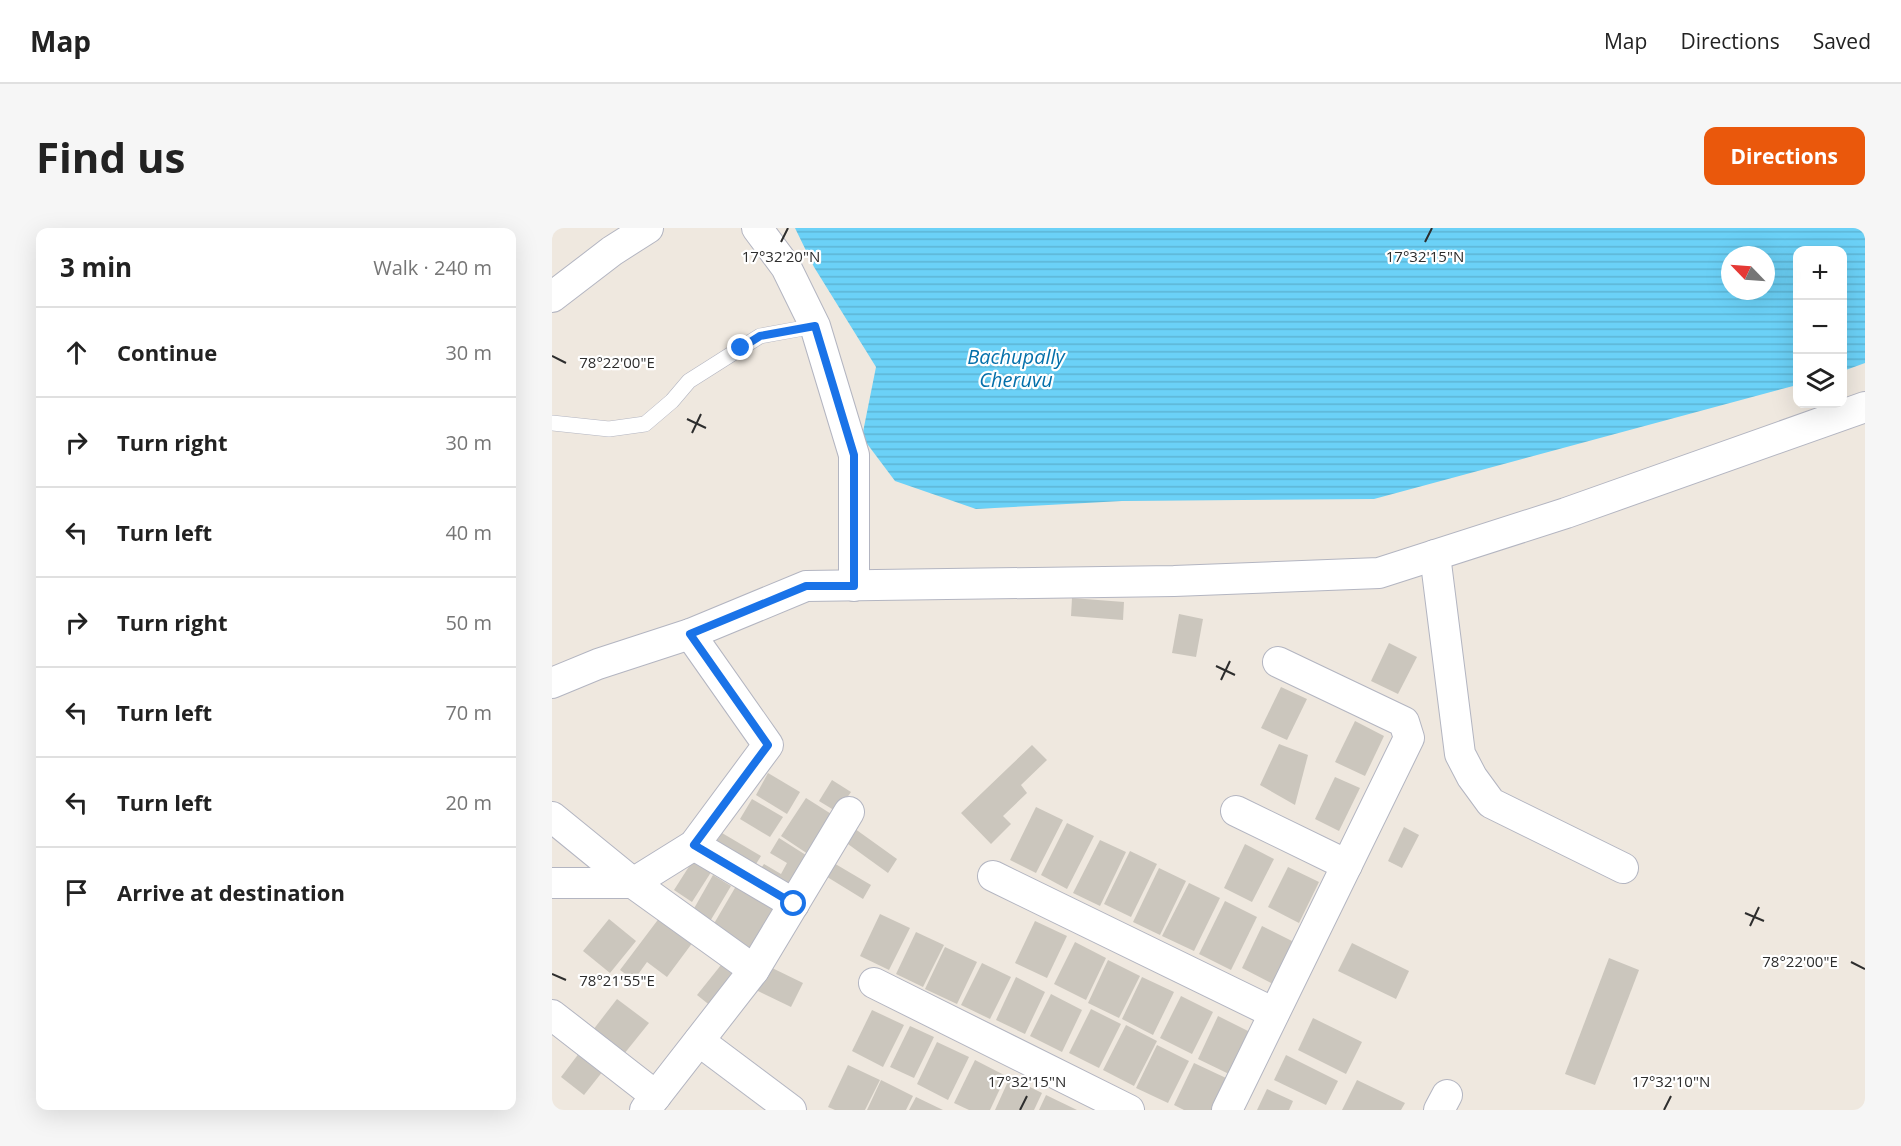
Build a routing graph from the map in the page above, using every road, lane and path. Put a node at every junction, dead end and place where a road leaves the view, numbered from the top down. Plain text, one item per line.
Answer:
1 (648, 228) edge
2 (757, 228) edge
3 (552, 297) edge
4 (815, 326) junction
5 (1865, 407) edge
6 (552, 423) edge
7 (1435, 555) junction
8 (854, 586) junction
9 (690, 634) junction
10 (1278, 662) dead end
11 (552, 683) edge
12 (1236, 811) dead end
13 (849, 812) dead end
14 (552, 817) edge
15 (694, 845) junction
16 (1347, 865) junction
17 (1623, 868) dead end
18 (993, 876) dead end
19 (552, 883) edge
20 (633, 884) junction
21 (794, 904) junction
22 (754, 970) junction
23 (874, 983) dead end
24 (1274, 1013) junction
25 (552, 1015) edge
26 (699, 1041) junction
27 (648, 1106) edge
28 (791, 1110) edge
29 (1129, 1110) edge
30 (1227, 1110) edge

1 - 3 street
2 - 4 street
4 - 6 lane
4 - 8 street
5 - 7 street
7 - 8 street
7 - 17 street
8 - 9 street
9 - 11 street
9 - 15 street
10 - 16 street
12 - 16 street
13 - 21 street
14 - 20 street
15 - 20 street
15 - 21 street
16 - 24 street
18 - 24 street
19 - 20 street
20 - 22 street
21 - 22 street
22 - 26 street
23 - 29 street
24 - 30 street
25 - 27 street
26 - 27 street
26 - 28 street

